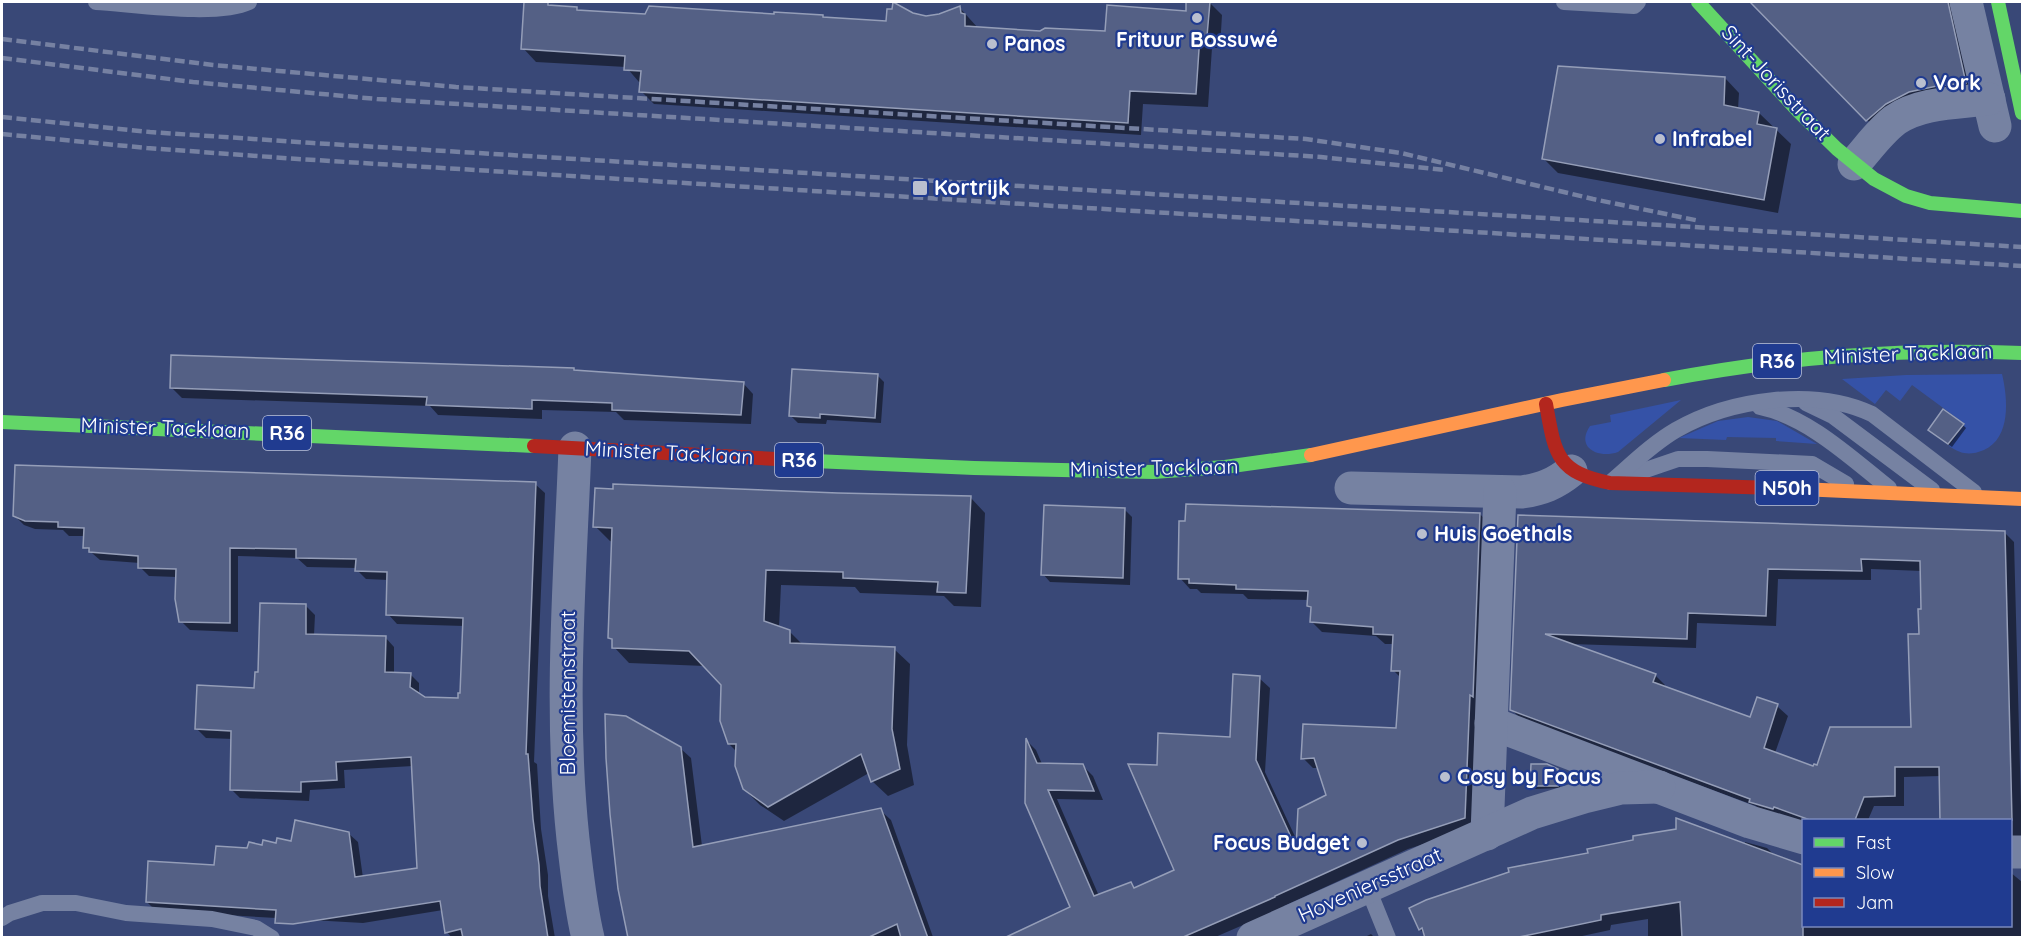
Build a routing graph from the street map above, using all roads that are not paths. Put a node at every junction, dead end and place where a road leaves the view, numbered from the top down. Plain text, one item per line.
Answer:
1 (96, 2) edge
2 (249, 2) edge
3 (1564, 2) edge
4 (1638, 2) edge
5 (1698, 2) edge
6 (1966, 2) edge
7 (1998, 2) edge
8 (2005, 116) edge
9 (1854, 164) junction
10 (2022, 211) edge
11 (2017, 352) edge
12 (1792, 399) junction
13 (1546, 404) junction
14 (1749, 404) junction
15 (2, 422) edge
16 (575, 448) junction
17 (1571, 471) junction
18 (1610, 483) junction
19 (1351, 488) dead end
20 (1856, 490) junction
21 (1500, 492) junction
22 (1895, 492) junction
23 (1938, 494) junction
24 (1982, 498) junction
25 (2022, 499) edge
26 (1491, 723) junction
27 (1659, 787) junction
28 (1487, 834) junction
29 (1802, 838) edge
30 (1367, 886) junction
31 (2, 918) edge
32 (272, 938) edge
33 (588, 938) edge
34 (1253, 938) edge
35 (1388, 938) edge

1 - 2 lane
3 - 4 lane
5 - 9 main road, Sint-Jorisstraat
6 - 8 street
7 - 8 main road
8 - 9 street
9 - 10 main road, Sint-Jorisstraat
11 - 13 main road, Minister Tacklaan / R36
12 - 14 lane
12 - 23 lane
12 - 24 lane
13 - 16 main road, Minister Tacklaan / R36
13 - 17 main road
14 - 18 lane
14 - 22 lane
15 - 16 main road, Minister Tacklaan / R36
16 - 33 street, Bloemistenstraat
17 - 18 main road, N50h
17 - 21 street
18 - 20 main road, N50h
18 - 20 lane
19 - 21 street
20 - 22 main road, N50h
21 - 26 street
22 - 23 main road, N50h
23 - 24 main road, N50h
24 - 25 main road, N50h
26 - 27 street, Hoveniersstraat
26 - 28 street
27 - 28 street, Hoveniersstraat
27 - 29 street, Hoveniersstraat
28 - 30 street, Hoveniersstraat
30 - 34 street, Hoveniersstraat
30 - 35 lane
31 - 32 lane

